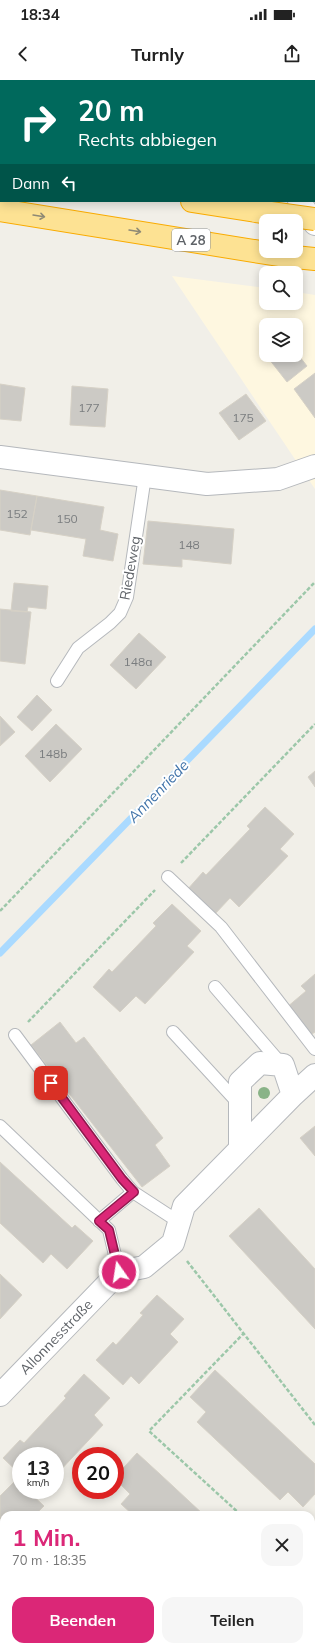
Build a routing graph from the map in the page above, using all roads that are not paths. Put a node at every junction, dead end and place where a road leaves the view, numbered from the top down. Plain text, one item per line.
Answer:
1 (198, 202) edge
2 (300, 202) edge
3 (0, 210) edge
4 (315, 219) edge
5 (315, 224) edge
6 (315, 259) edge
7 (0, 457) edge
8 (315, 466) edge
9 (145, 476) junction
10 (57, 681) dead end
11 (168, 877) dead end
12 (215, 987) dead end
13 (173, 1032) dead end
14 (15, 1035) dead end
15 (315, 1049) edge
16 (283, 1065) junction
17 (315, 1075) edge
18 (293, 1095) junction
19 (240, 1105) junction
20 (0, 1126) edge
21 (240, 1148) junction
22 (134, 1192) junction
23 (99, 1221) junction
24 (179, 1222) junction
25 (119, 1272) junction
26 (0, 1395) edge

1 - 4 highway, bridge
2 - 5 street
3 -> 6 highway, A 28
7 - 9 street
8 - 9 street
9 - 10 lane, Riedeweg
11 - 15 lane
12 - 16 lane
13 - 19 lane
14 - 22 lane
16 - 18 street
16 - 19 street
17 - 18 street
18 - 21 street
19 - 21 street
20 - 23 lane
21 - 24 street
22 - 23 lane
22 - 24 lane
23 - 25 lane
24 - 25 street
25 - 26 street, Allonnesstraße

